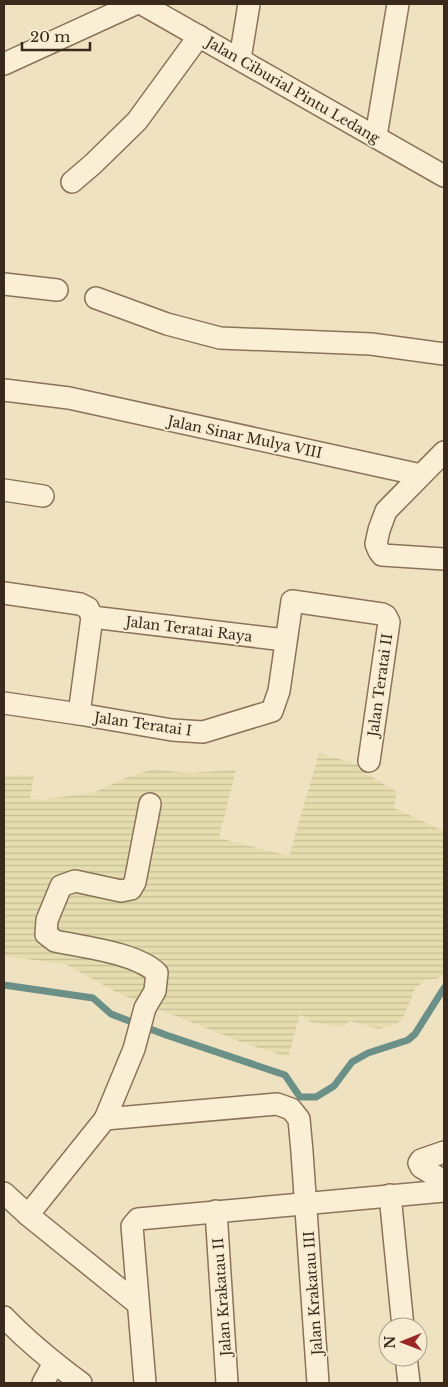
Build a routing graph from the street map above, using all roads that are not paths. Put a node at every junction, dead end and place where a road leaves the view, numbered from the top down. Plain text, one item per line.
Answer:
1 (135, 4) edge
2 (142, 4) edge
3 (249, 4) edge
4 (398, 4) edge
5 (199, 36) junction
6 (240, 59) junction
7 (4, 64) edge
8 (376, 136) junction
9 (444, 176) edge
10 (72, 182) dead end
11 (4, 284) edge
12 (57, 290) dead end
13 (96, 298) dead end
14 (444, 354) edge
15 (4, 390) edge
16 (444, 452) edge
17 (421, 475) junction
18 (4, 490) edge
19 (43, 496) dead end
20 (444, 559) edge
21 (4, 593) edge
22 (292, 601) joint
23 (92, 617) junction
24 (286, 640) junction
25 (4, 703) edge
26 (79, 714) junction
27 (369, 762) dead end
28 (150, 804) dead end
29 (105, 1119) junction
30 (444, 1152) edge
31 (444, 1181) edge
32 (444, 1191) edge
33 (4, 1193) edge
34 (390, 1195) junction
35 (307, 1202) junction
36 (216, 1211) junction
37 (28, 1215) junction
38 (138, 1304) junction
39 (4, 1317) edge
40 (402, 1317) edge
41 (12, 1339) edge
42 (54, 1363) junction
43 (407, 1367) edge
44 (42, 1383) edge
45 (82, 1383) edge
46 (145, 1383) edge
47 (227, 1383) edge
48 (318, 1383) edge
49 (408, 1383) edge

1 - 7 street
2 - 5 street, Jalan Ciburial Pintu Ledang
3 - 6 street
4 - 8 street
5 - 6 street, Jalan Ciburial Pintu Ledang
5 - 10 street
6 - 8 street, Jalan Ciburial Pintu Ledang
8 - 9 street, Jalan Ciburial Pintu Ledang
11 - 12 street
13 - 14 street
15 - 17 street, Jalan Sinar Mulya VIII
16 - 17 street
17 - 20 street
18 - 19 street
21 - 23 street
22 - 24 street, Jalan Teratai I
22 - 27 street, Jalan Teratai II
23 - 24 street, Jalan Teratai Raya
23 - 26 street
24 - 26 street, Jalan Teratai I
25 - 26 street
28 - 29 street
29 - 35 street, Jalan Krakatau III
29 - 37 street
30 - 31 street
32 - 34 street
33 - 37 street
34 - 35 street
34 - 40 street
35 - 36 street
35 - 48 street, Jalan Krakatau III
36 - 38 street
36 - 47 street, Jalan Krakatau II
37 - 38 street
38 - 46 street
39 - 41 street
41 - 42 street
42 - 44 street
42 - 45 street
43 - 49 street

